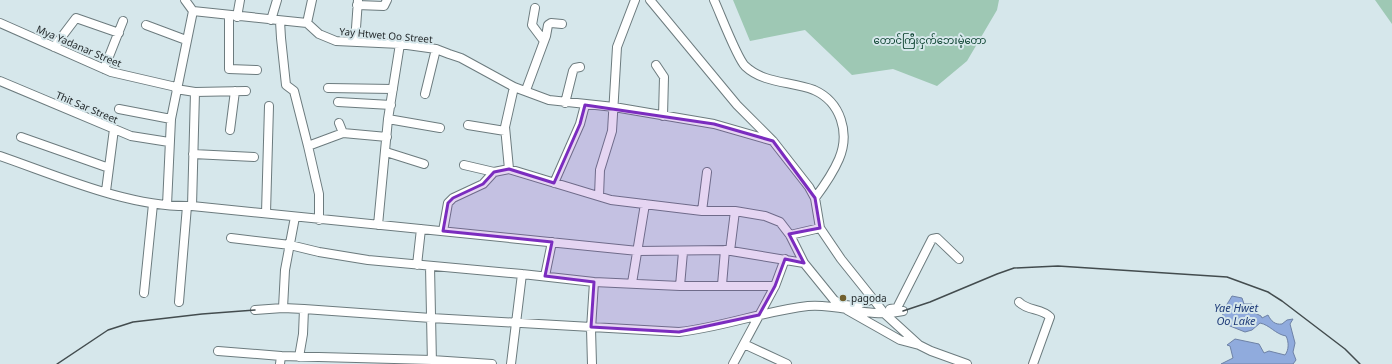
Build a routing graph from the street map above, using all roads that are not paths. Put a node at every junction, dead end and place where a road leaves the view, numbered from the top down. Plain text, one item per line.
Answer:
1 (240, 0) edge
2 (277, 0) edge
3 (312, 0) edge
4 (387, 0) edge
5 (635, 0) edge
6 (650, 0) edge
7 (714, 0) edge
8 (187, 1) edge
9 (357, 2) edge
10 (536, 8) dead end
11 (192, 11) junction
12 (233, 16) junction
13 (271, 20) junction
14 (280, 21) junction
15 (123, 22) dead end
16 (0, 23) edge
17 (308, 23) junction
18 (562, 24) dead end
19 (146, 25) dead end
20 (118, 33) junction
21 (186, 40) junction
22 (544, 41) junction
23 (355, 42) junction
24 (400, 44) junction
25 (54, 47) junction
26 (436, 49) junction
27 (656, 65) dead end
28 (580, 67) dead end
29 (104, 69) junction
30 (256, 70) dead end
31 (0, 81) edge
32 (514, 87) junction
33 (176, 88) junction
34 (328, 88) dead end
35 (393, 89) junction
36 (526, 90) junction
37 (235, 91) junction
38 (246, 91) dead end
39 (195, 92) junction
40 (425, 94) dead end
41 (338, 102) dead end
42 (566, 103) junction
43 (391, 105) junction
44 (585, 105) junction
45 (269, 106) dead end
46 (614, 107) junction
47 (119, 109) dead end
48 (664, 116) junction
49 (170, 119) junction
50 (388, 119) junction
51 (339, 123) dead end
52 (468, 125) dead end
53 (440, 128) dead end
54 (114, 129) junction
55 (230, 130) dead end
56 (506, 131) junction
57 (343, 133) junction
58 (387, 137) junction
59 (21, 138) dead end
60 (773, 141) junction
61 (169, 142) junction
62 (308, 146) junction
63 (386, 152) junction
64 (193, 154) junction
65 (0, 156) edge
66 (254, 157) dead end
67 (424, 164) dead end
68 (464, 166) dead end
69 (109, 168) junction
70 (509, 169) junction
71 (494, 172) junction
72 (707, 172) dead end
73 (554, 183) junction
74 (106, 191) junction
75 (599, 196) junction
76 (815, 198) junction
77 (153, 204) junction
78 (645, 204) junction
79 (168, 205) junction
80 (189, 206) junction
81 (702, 211) junction
82 (735, 211) junction
83 (266, 213) junction
84 (295, 217) junction
85 (320, 220) junction
86 (378, 226) junction
87 (820, 228) junction
88 (421, 229) junction
89 (444, 231) junction
90 (790, 235) junction
91 (230, 238) dead end
92 (552, 242) junction
93 (290, 245) junction
94 (638, 251) junction
95 (727, 251) junction
96 (683, 252) junction
97 (785, 259) junction
98 (958, 259) dead end
99 (804, 263) junction
100 (417, 265) junction
101 (430, 266) junction
102 (522, 274) junction
103 (545, 276) junction
104 (594, 282) junction
105 (632, 284) junction
106 (722, 285) junction
107 (680, 286) junction
108 (775, 286) junction
109 (144, 293) dead end
110 (873, 299) junction
111 (180, 302) dead end
112 (1020, 302) dead end
113 (845, 307) junction
114 (282, 308) junction
115 (304, 309) junction
116 (255, 310) dead end
117 (903, 311) dead end
118 (883, 312) junction
119 (759, 315) junction
120 (431, 318) junction
121 (516, 323) junction
122 (591, 327) junction
123 (744, 344) junction
124 (919, 345) junction
125 (218, 352) dead end
126 (299, 357) junction
127 (280, 360) edge
128 (432, 362) edge
129 (492, 364) edge
130 (511, 364) edge
131 (592, 364) edge
132 (733, 364) edge
133 (787, 364) edge
134 (967, 364) edge
135 (1032, 364) edge

1 - 12 street
2 - 13 street
3 - 17 street
4 - 9 street
5 - 46 street
6 - 60 street
7 - 76 street
8 - 11 street
9 - 23 street
10 - 22 street
11 - 12 street
11 - 21 street
12 - 13 street
12 - 30 street
13 - 14 street
14 - 17 street
14 - 62 street
15 - 20 street
16 - 25 street, Mya Yadanar Street
17 - 23 street, Yay Htwet Oo Street
18 - 22 street
19 - 21 street
20 - 25 street
20 - 29 street
21 - 33 street
22 - 36 street
23 - 24 street, Yay Htwet Oo Street
24 - 26 street, Yay Htwet Oo Street
24 - 35 street
25 - 29 street, Mya Yadanar Street
26 - 32 street, Yay Htwet Oo Street
26 - 40 street
27 - 48 street
28 - 42 street
29 - 33 street, Mya Yadanar Street
31 - 54 street, Thit Sar Street
32 - 36 street, Yay Htwet Oo Street
32 - 56 street
33 - 39 street, Mya Yadanar Street
33 - 49 street
34 - 35 street
35 - 43 street
36 - 42 street, Yay Htwet Oo Street
37 - 38 street, Mya Yadanar Street
37 - 39 street, Mya Yadanar Street
37 - 55 street
39 - 64 street
41 - 43 street
42 - 44 street, Yay Htwet Oo Street
43 - 50 street
44 - 46 street, Yay Htwet Oo Street
44 - 73 street
45 - 83 street
46 - 48 street, Yay Htwet Oo Street
46 - 75 street
47 - 49 street
48 - 60 street, Yay Htwet Oo Street
49 - 61 street
50 - 53 street
50 - 58 street
51 - 57 street
52 - 56 street
54 - 61 street, Thit Sar Street
54 - 69 street
56 - 70 street
57 - 58 street
57 - 62 street
58 - 63 street
59 - 69 street
60 - 76 street
61 - 79 street
62 - 85 street
63 - 67 street
63 - 86 street
64 - 66 street
64 - 80 street
65 - 74 street
68 - 71 street
69 - 74 street
70 - 71 street
70 - 73 street
71 - 89 street
72 - 81 street
73 - 75 street
74 - 77 street
75 - 78 street
76 - 87 street
77 - 79 street
77 - 109 street
78 - 81 street
78 - 94 street
79 - 80 street
80 - 83 street
80 - 111 street
81 - 82 street
82 - 90 street
82 - 95 street
83 - 84 street
84 - 85 street
84 - 93 street
85 - 86 street
86 - 88 street
87 - 90 street
87 - 110 street
88 - 89 street
88 - 100 street
89 - 92 street
90 - 99 street
91 - 93 street
92 - 94 street
92 - 103 street
93 - 100 street
93 - 114 street
94 - 96 street
94 - 105 street
95 - 96 street
95 - 97 street
95 - 106 street
96 - 107 street
97 - 99 street
97 - 108 street
98 - 118 street
99 - 113 street
100 - 101 street
101 - 102 street
101 - 120 street
102 - 103 street
102 - 121 street
103 - 104 street
104 - 105 street
104 - 122 street
105 - 107 street
106 - 107 street
106 - 108 street
108 - 119 street
110 - 113 street
110 - 118 street
112 - 135 street
113 - 118 street
113 - 119 street
113 - 124 street
114 - 115 street
114 - 116 street
115 - 120 street
115 - 126 street
117 - 118 street
118 - 124 street
119 - 122 street
119 - 123 street
120 - 121 street
120 - 128 street
121 - 122 street
121 - 130 street
122 - 131 street
123 - 132 street
123 - 133 street
124 - 134 street
125 - 127 street
126 - 127 street
126 - 128 street
128 - 129 street

